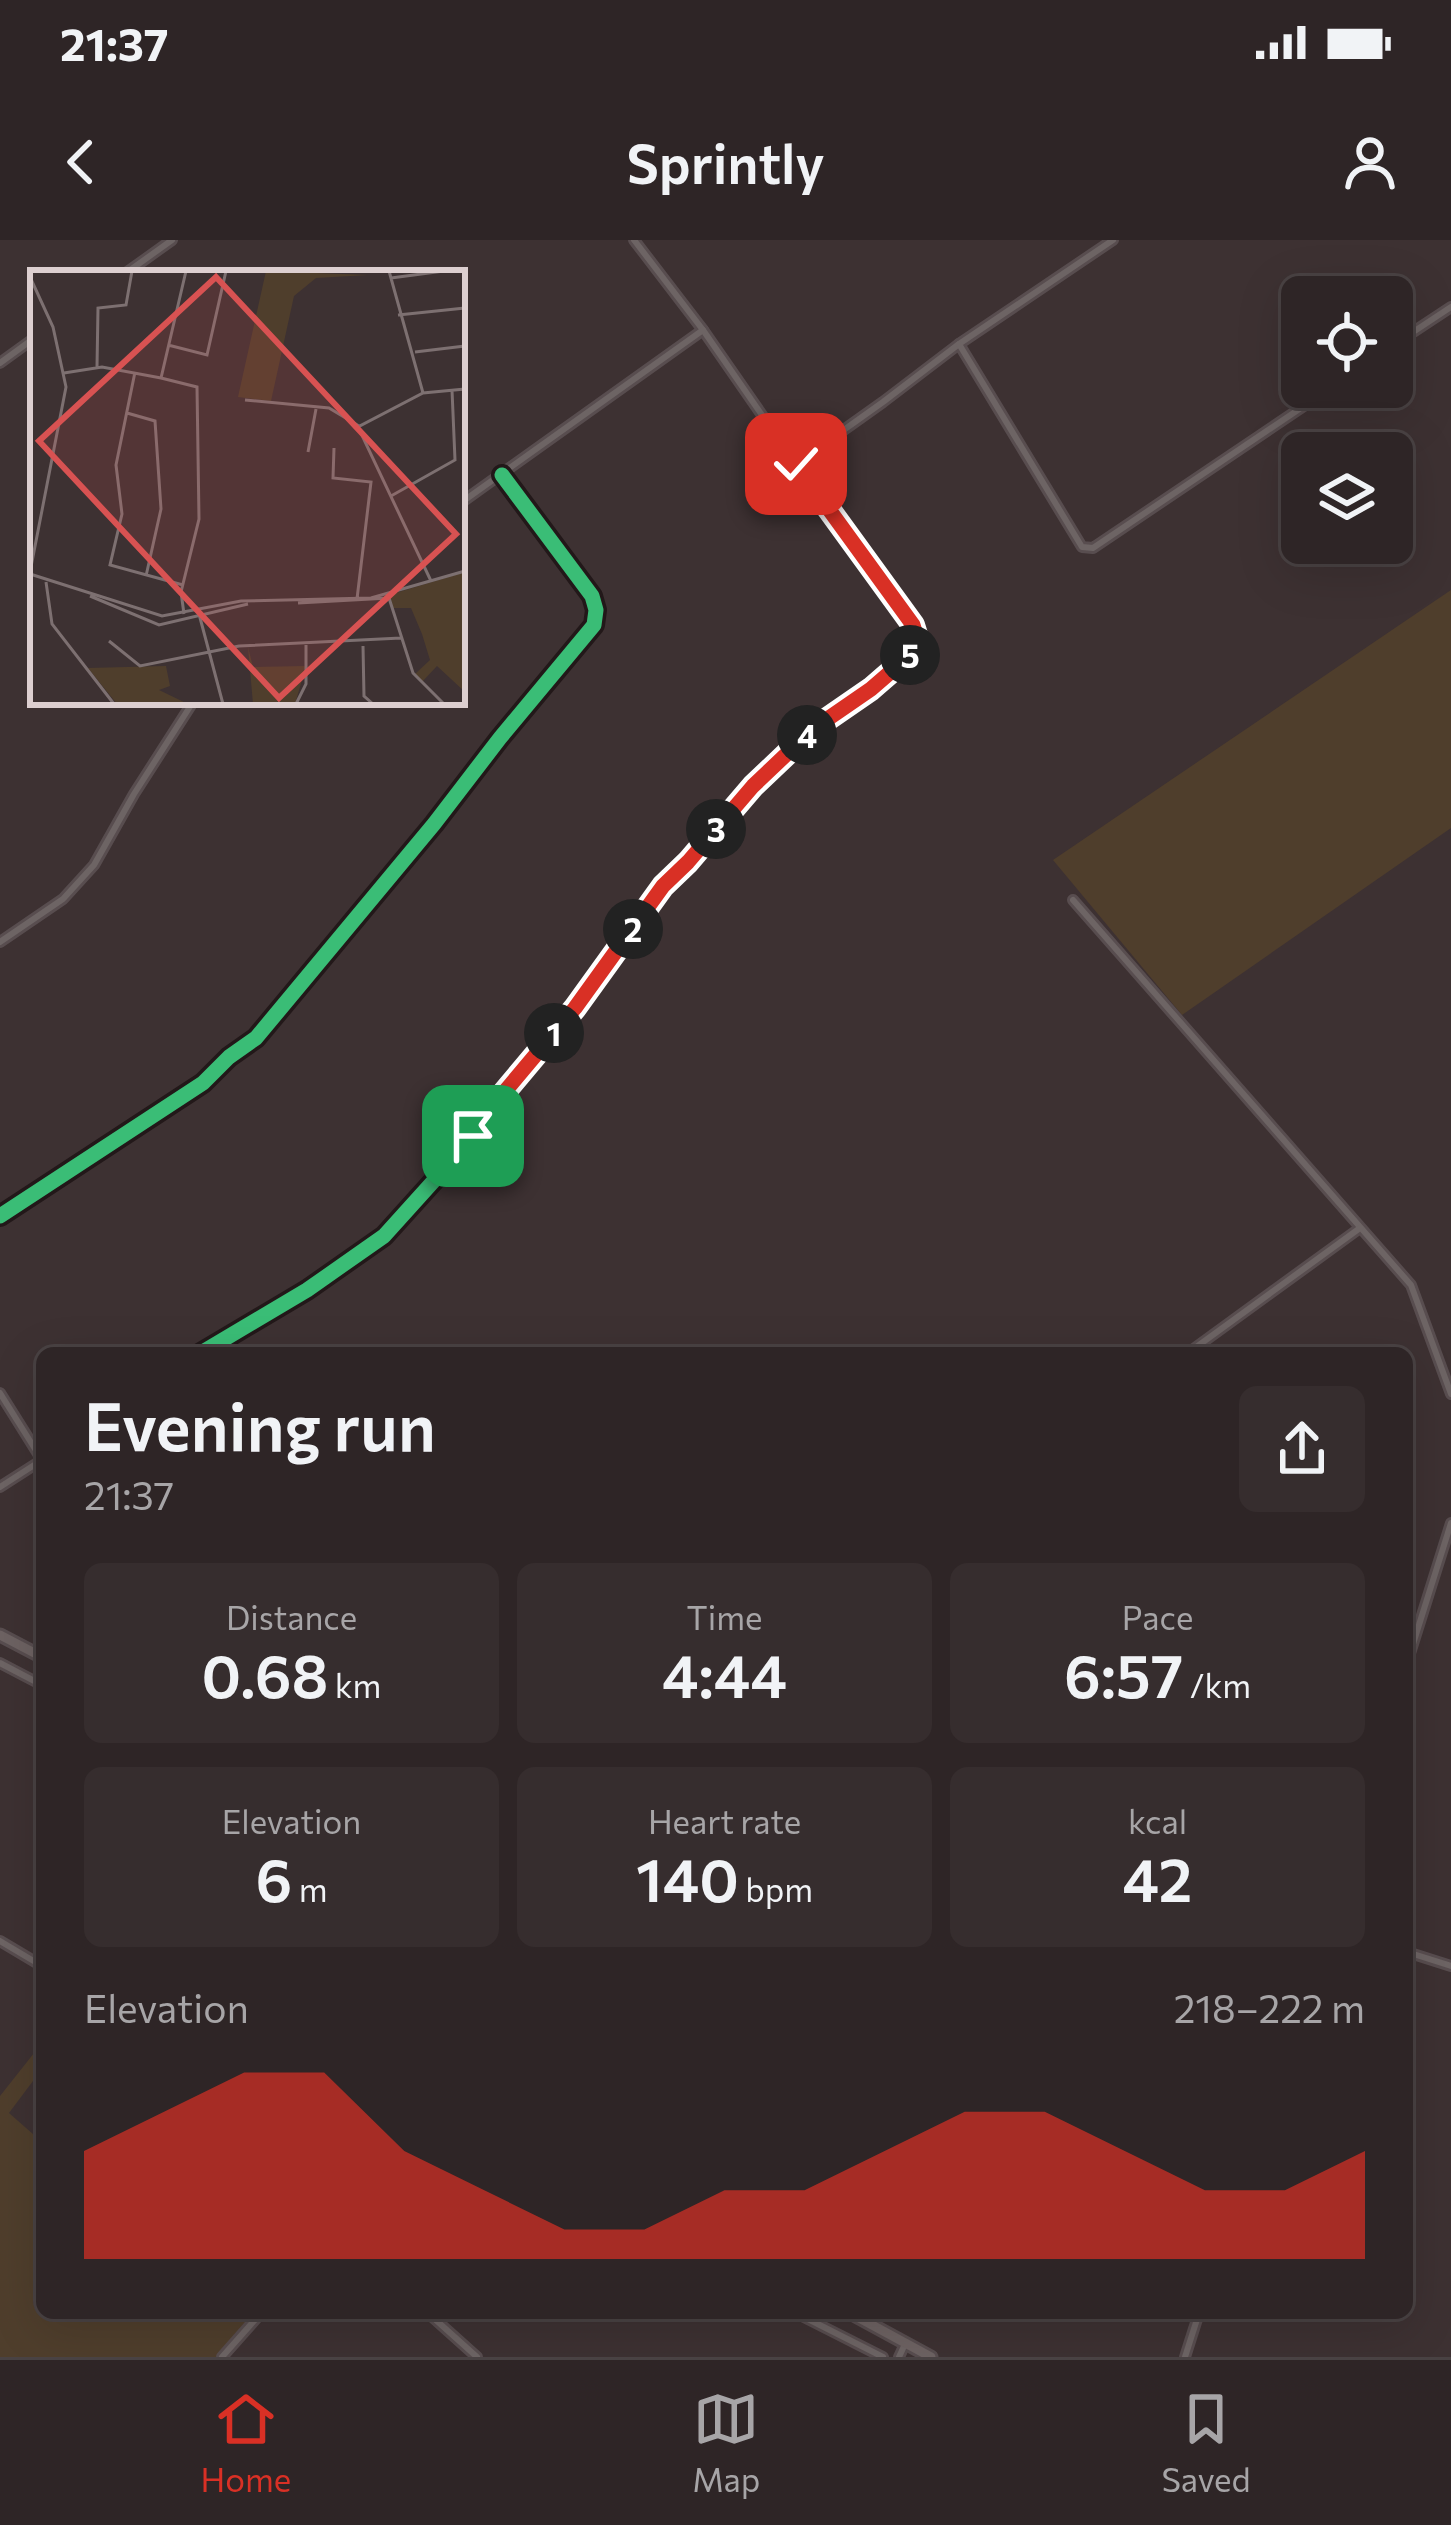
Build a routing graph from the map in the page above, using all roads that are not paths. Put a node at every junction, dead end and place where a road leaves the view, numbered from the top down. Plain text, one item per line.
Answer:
1 (172, 240) edge
2 (634, 240) edge
3 (1113, 240) edge
4 (130, 270) edge
5 (1451, 307) edge
6 (703, 330) junction
7 (1413, 332) edge
8 (30, 341) edge
9 (959, 344) junction
10 (0, 363) edge
11 (1301, 408) edge
12 (796, 464) junction
13 (502, 475) junction
14 (465, 500) edge
15 (191, 705) edge
16 (1073, 900) dead end
17 (0, 942) edge
18 (0, 1216) edge
19 (1361, 1227) junction
20 (211, 1347) edge
21 (1196, 1347) edge
22 (0, 1393) edge
23 (1451, 1394) edge
24 (36, 1450) edge
25 (36, 1464) edge
26 (0, 1487) edge
27 (1451, 1523) edge
28 (0, 1635) edge
29 (1413, 1644) edge
30 (36, 1654) edge
31 (0, 1664) edge
32 (36, 1682) edge
33 (0, 1941) edge
34 (1413, 1954) edge
35 (36, 1962) edge
36 (1451, 1966) edge
37 (255, 2319) edge
38 (435, 2319) edge
39 (808, 2319) edge
40 (861, 2319) edge
41 (1197, 2319) edge
42 (905, 2344) junction
43 (222, 2357) edge
44 (477, 2357) edge
45 (883, 2357) edge
46 (899, 2357) edge
47 (931, 2357) edge
48 (1185, 2357) edge

1 - 4 street
2 - 6 street
3 - 9 street
5 - 7 street
6 - 12 street
6 - 13 street
8 - 10 street
9 - 11 street
9 - 12 street
12 - 20 street
13 - 14 street
13 - 18 street
15 - 17 street
16 - 19 street
19 - 21 street
19 - 23 street
22 - 24 street
25 - 26 street
27 - 29 street
28 - 30 main road
31 - 32 street
33 - 35 street
34 - 36 street
37 - 43 street
38 - 44 street
39 - 45 street
40 - 42 main road
41 - 48 street
42 - 46 street
42 - 47 main road

